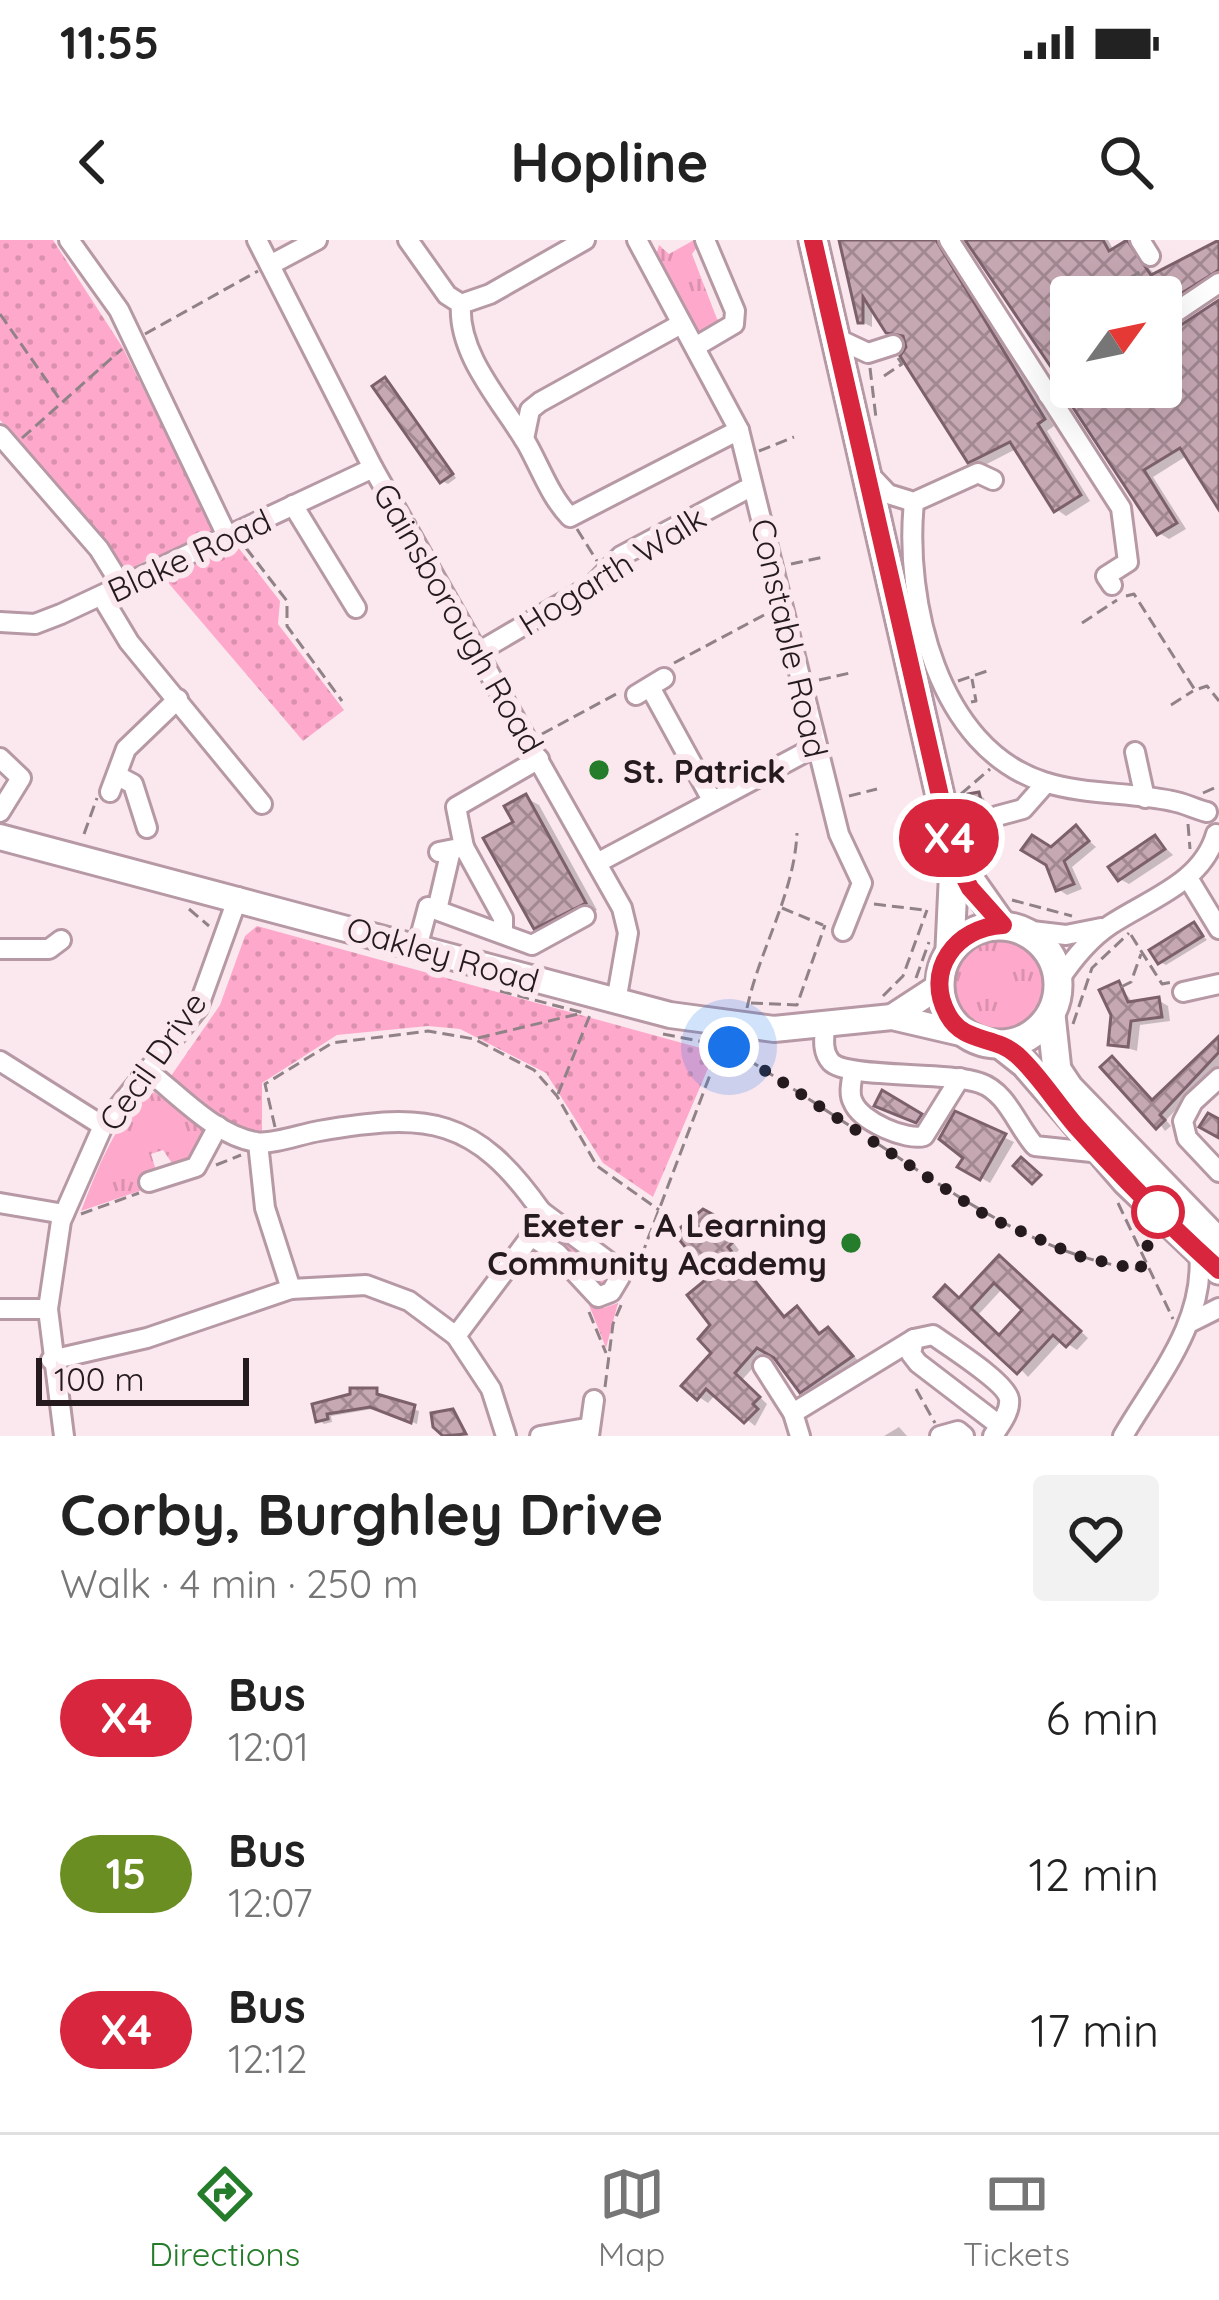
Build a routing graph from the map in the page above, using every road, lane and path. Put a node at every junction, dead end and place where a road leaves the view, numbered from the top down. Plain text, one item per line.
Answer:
1 (69, 240) edge
2 (256, 240) edge
3 (316, 240) edge
4 (408, 240) edge
5 (585, 240) edge
6 (705, 240) edge
7 (813, 240) edge
8 (949, 240) edge
9 (643, 242) edge
10 (1148, 253) edge
11 (270, 265) junction
12 (1124, 276) edge
13 (1219, 283) edge
14 (461, 304) junction
15 (1182, 308) edge
16 (0, 314) edge
17 (681, 324) junction
18 (836, 338) junction
19 (695, 347) junction
20 (895, 351) joint
21 (869, 360) dead end
22 (884, 376) dead end
23 (1048, 395) joint
24 (63, 403) dead end
25 (877, 424) dead end
26 (739, 430) junction
27 (0, 435) edge
28 (794, 437) dead end
29 (524, 439) junction
30 (746, 456) junction
31 (373, 468) junction
32 (867, 471) junction
33 (992, 480) dead end
34 (745, 490) dead end
35 (914, 502) junction
36 (293, 506) junction
37 (577, 515) junction
38 (232, 536) junction
39 (824, 557) dead end
40 (772, 568) junction
41 (607, 571) junction
42 (1115, 579) dead end
43 (123, 588) junction
44 (102, 597) junction
45 (356, 608) dead end
46 (0, 622) edge
47 (1082, 622) dead end
48 (480, 652) junction
49 (990, 670) dead end
50 (850, 674) dead end
51 (972, 679) junction
52 (799, 684) junction
53 (650, 686) dead end
54 (1195, 690) junction
55 (178, 699) junction
56 (342, 700) dead end
57 (1219, 700) edge
58 (1171, 705) dead end
59 (983, 745) junction
60 (815, 747) junction
61 (1135, 752) dead end
62 (0, 758) edge
63 (539, 759) junction
64 (1000, 759) junction
65 (968, 760) dead end
66 (1046, 783) junction
67 (1219, 786) edge
68 (877, 789) dead end
69 (957, 798) dead end
70 (1145, 798) junction
71 (712, 800) junction
72 (830, 801) junction
73 (1210, 802) edge
74 (262, 804) dead end
75 (0, 812) edge
76 (997, 816) dead end
77 (1187, 826) dead end
78 (147, 828) dead end
79 (797, 832) dead end
80 (1217, 834) edge
81 (0, 837) edge
82 (451, 850) junction
83 (1190, 855) dead end
84 (954, 857) junction
85 (597, 863) junction
86 (1188, 878) junction
87 (996, 895) dead end
88 (238, 897) junction
89 (854, 902) junction
90 (781, 908) junction
91 (940, 909) dead end
92 (437, 910) junction
93 (927, 910) junction
94 (585, 916) dead end
95 (1089, 916) dead end
96 (1142, 926) dead end
97 (1013, 927) junction
98 (1107, 927) junction
99 (1219, 929) edge
100 (839, 930) junction
101 (502, 933) junction
102 (1130, 933) junction
103 (942, 938) junction
104 (61, 940) dead end
105 (0, 949) edge
106 (427, 950) junction
107 (1142, 952) junction
108 (1059, 980) junction
109 (1219, 984) edge
110 (925, 986) junction
111 (1121, 987) dead end
112 (1182, 987) joint
113 (616, 1002) junction
114 (748, 1004) junction
115 (889, 1008) junction
116 (580, 1013) dead end
117 (760, 1013) dead end
118 (787, 1014) dead end
119 (801, 1014) dead end
120 (590, 1015) dead end
121 (1051, 1015) junction
122 (825, 1026) junction
123 (965, 1034) junction
124 (1072, 1036) dead end
125 (474, 1039) junction
126 (1001, 1045) junction
127 (0, 1061) edge
128 (148, 1071) junction
129 (854, 1071) junction
130 (960, 1078) junction
131 (1219, 1078) edge
132 (557, 1096) junction
133 (1069, 1118) junction
134 (104, 1126) junction
135 (218, 1126) junction
136 (856, 1130) dead end
137 (278, 1138) junction
138 (877, 1143) dead end
139 (258, 1146) junction
140 (1058, 1147) junction
141 (1101, 1154) junction
142 (196, 1167) junction
143 (157, 1172) joint
144 (1219, 1172) edge
145 (1114, 1193) dead end
146 (0, 1203) edge
147 (541, 1210) junction
148 (660, 1211) junction
149 (63, 1217) junction
150 (531, 1236) junction
151 (1212, 1255) edge
152 (1145, 1270) junction
153 (635, 1273) dead end
154 (291, 1289) junction
155 (626, 1294) dead end
156 (1219, 1308) edge
157 (0, 1309) edge
158 (48, 1309) junction
159 (589, 1312) dead end
160 (1181, 1320) junction
161 (456, 1336) junction
162 (914, 1339) junction
163 (607, 1354) junction
164 (51, 1360) junction
165 (763, 1366) dead end
166 (916, 1389) dead end
167 (600, 1396) joint
168 (794, 1413) junction
169 (996, 1431) edge
170 (587, 1432) edge
171 (64, 1436) edge
172 (506, 1436) edge
173 (540, 1436) edge
174 (800, 1436) edge
175 (941, 1436) edge
176 (964, 1436) edge
177 (1123, 1436) edge

1 - 38 street
2 - 11 street, Gainsborough Road
3 - 11 street
4 - 14 street
5 - 14 street
6 - 19 street
7 - 18 highway
8 - 23 street
9 - 17 street, Constable Road
10 - 12 path
11 - 31 street, Gainsborough Road
13 - 15 street
14 - 29 street
16 - 24 path
17 - 19 street, Constable Road
17 - 29 street
18 - 20 street
18 - 32 highway
19 - 26 street, Constable Road
20 - 22 path
21 - 25 path
23 - 42 street
26 - 30 street, Constable Road
26 - 37 street
27 - 43 street
28 - 30 path
29 - 37 street
30 - 40 street, Constable Road
31 - 36 street, Blake Road
31 - 48 street, Gainsborough Road
32 - 35 street
32 - 84 highway
33 - 35 street
34 - 41 street, Hogarth Walk
35 - 59 street
36 - 38 street, Blake Road
36 - 45 street
37 - 41 path
38 - 43 street, Blake Road
38 - 56 path
39 - 40 path
40 - 52 street, Constable Road
41 - 48 street, Hogarth Walk
43 - 44 street, Blake Road
44 - 46 street, Blake Road
44 - 55 street
47 - 54 path
48 - 63 street, Gainsborough Road
49 - 51 path
50 - 52 path
51 - 51 path
52 - 60 street, Constable Road
53 - 71 street
54 - 57 path
54 - 58 path
55 - 74 street
55 - 78 street
59 - 64 street
59 - 65 street
60 - 71 street
60 - 72 street, Constable Road
61 - 70 street
62 - 75 street
63 - 82 street
63 - 85 street, Gainsborough Road
64 - 66 street
64 - 69 path
66 - 70 street
66 - 76 street
67 - 73 path
68 - 72 path
70 - 73 street
71 - 85 street
72 - 89 street, Constable Road
73 - 80 street
77 - 83 path
79 - 90 path
80 - 86 street
81 - 88 main road, Oakley Road
82 - 92 street
82 - 101 street
84 - 97 highway
84 - 103 highway
85 - 113 street, Gainsborough Road
86 - 98 street
86 - 99 street
87 - 95 path
88 - 106 main road, Oakley Road
88 - 128 street, Cecil Drive
89 - 93 path
89 - 100 street, Constable Road
90 - 100 path
90 - 114 path
91 - 93 path
92 - 101 street
92 - 106 street
93 - 115 path
94 - 101 street
96 - 102 path
97 - 98 street
97 - 103 highway
97 - 108 highway
98 - 108 street
100 - 114 path
102 - 107 path
102 - 124 path
103 - 110 highway
103 - 110 path
104 - 105 street
106 - 113 main road, Oakley Road
107 - 111 path
107 - 112 path
108 - 121 highway
109 - 112 street
110 - 115 main road
110 - 123 highway
113 - 122 main road, Oakley Road
114 - 117 path
115 - 122 main road, Oakley Road
115 - 123 main road
116 - 125 path
118 - 119 path
120 - 132 path
121 - 126 highway
121 - 151 highway
122 - 129 street
123 - 126 highway
125 - 132 path
125 - 137 path
126 - 133 highway
127 - 134 street
128 - 134 street, Cecil Drive
128 - 135 street
129 - 130 street
129 - 130 street
130 - 140 street
131 - 144 street
132 - 148 path
133 - 140 street
133 - 141 highway
134 - 149 street, Cecil Drive
135 - 139 street
135 - 142 street
136 - 148 path
137 - 139 street
137 - 147 street
138 - 152 path
139 - 142 path
139 - 154 street
140 - 141 street
141 - 151 highway
142 - 143 street
143 - 149 path
145 - 152 path
146 - 149 street
147 - 150 street
147 - 150 street
148 - 153 path
149 - 158 street, Cecil Drive
150 - 161 street
151 - 160 street
152 - 160 path
154 - 161 street
154 - 164 street
155 - 163 path
156 - 160 street
157 - 158 street
158 - 164 street, Cecil Drive
159 - 163 path
160 - 177 street
161 - 172 street
162 - 168 street
162 - 169 street
162 - 169 street
163 - 167 path
164 - 171 street, Cecil Drive
165 - 168 street
166 - 175 path
167 - 170 street
168 - 174 street
170 - 173 street
175 - 176 street

